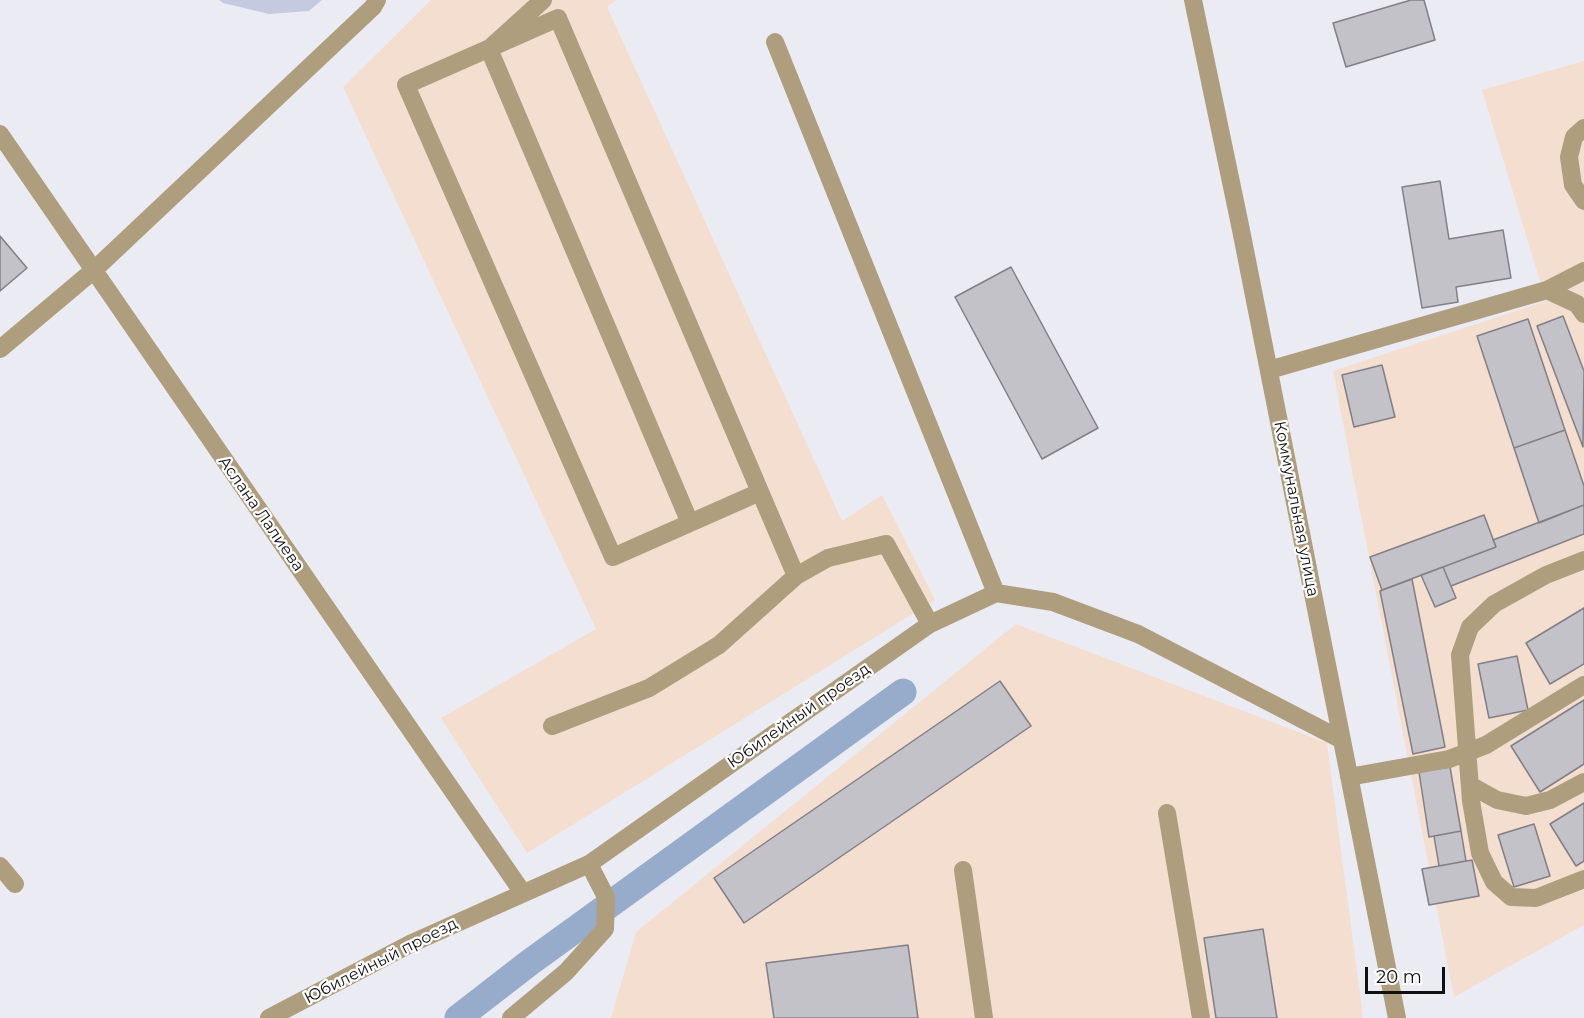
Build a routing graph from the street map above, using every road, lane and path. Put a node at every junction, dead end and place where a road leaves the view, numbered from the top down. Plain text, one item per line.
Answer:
1 (377, 0) edge
2 (543, 0) edge
3 (1193, 0) edge
4 (775, 42) dead end
5 (489, 49) junction
6 (1584, 129) edge
7 (0, 134) edge
8 (1584, 201) edge
9 (94, 270) junction
10 (1584, 271) edge
11 (1547, 290) junction
12 (1584, 314) edge
13 (0, 349) edge
14 (1269, 370) junction
15 (760, 492) junction
16 (690, 523) junction
17 (1584, 560) edge
18 (796, 576) junction
19 (996, 593) junction
20 (930, 624) junction
21 (1584, 685) edge
22 (552, 726) dead end
23 (1342, 740) junction
24 (1468, 752) junction
25 (1349, 777) junction
26 (1584, 782) edge
27 (1470, 785) junction
28 (1167, 813) dead end
29 (589, 864) junction
30 (0, 866) edge
31 (963, 870) dead end
32 (1584, 879) edge
33 (15, 884) dead end
34 (523, 893) junction
35 (269, 1018) edge
36 (511, 1018) edge
37 (984, 1018) edge
38 (1201, 1018) edge
39 (1397, 1018) edge

1 - 9 street
2 - 5 street
3 - 14 street, Коммунальная улица
4 - 19 street
5 - 15 street
5 - 16 street
5 - 16 street
6 - 8 street
7 - 9 street, Аслана Лалиева
9 - 13 street
9 - 34 street, Аслана Лалиева
10 - 11 street
11 - 12 street
11 - 14 street
14 - 23 street, Коммунальная улица
15 - 16 street
15 - 18 street
17 - 24 street
18 - 20 street
18 - 22 street
19 - 20 street, Юбилейный проезд
19 - 23 street
20 - 29 street, Юбилейный проезд
21 - 24 street
23 - 25 street, Коммунальная улица
24 - 25 street
24 - 27 street
25 - 39 street, Коммунальная улица
26 - 27 street
27 - 32 street
28 - 38 street
29 - 34 street, Юбилейный проезд
29 - 36 street
30 - 33 street
31 - 37 street
34 - 35 street, Юбилейный проезд

